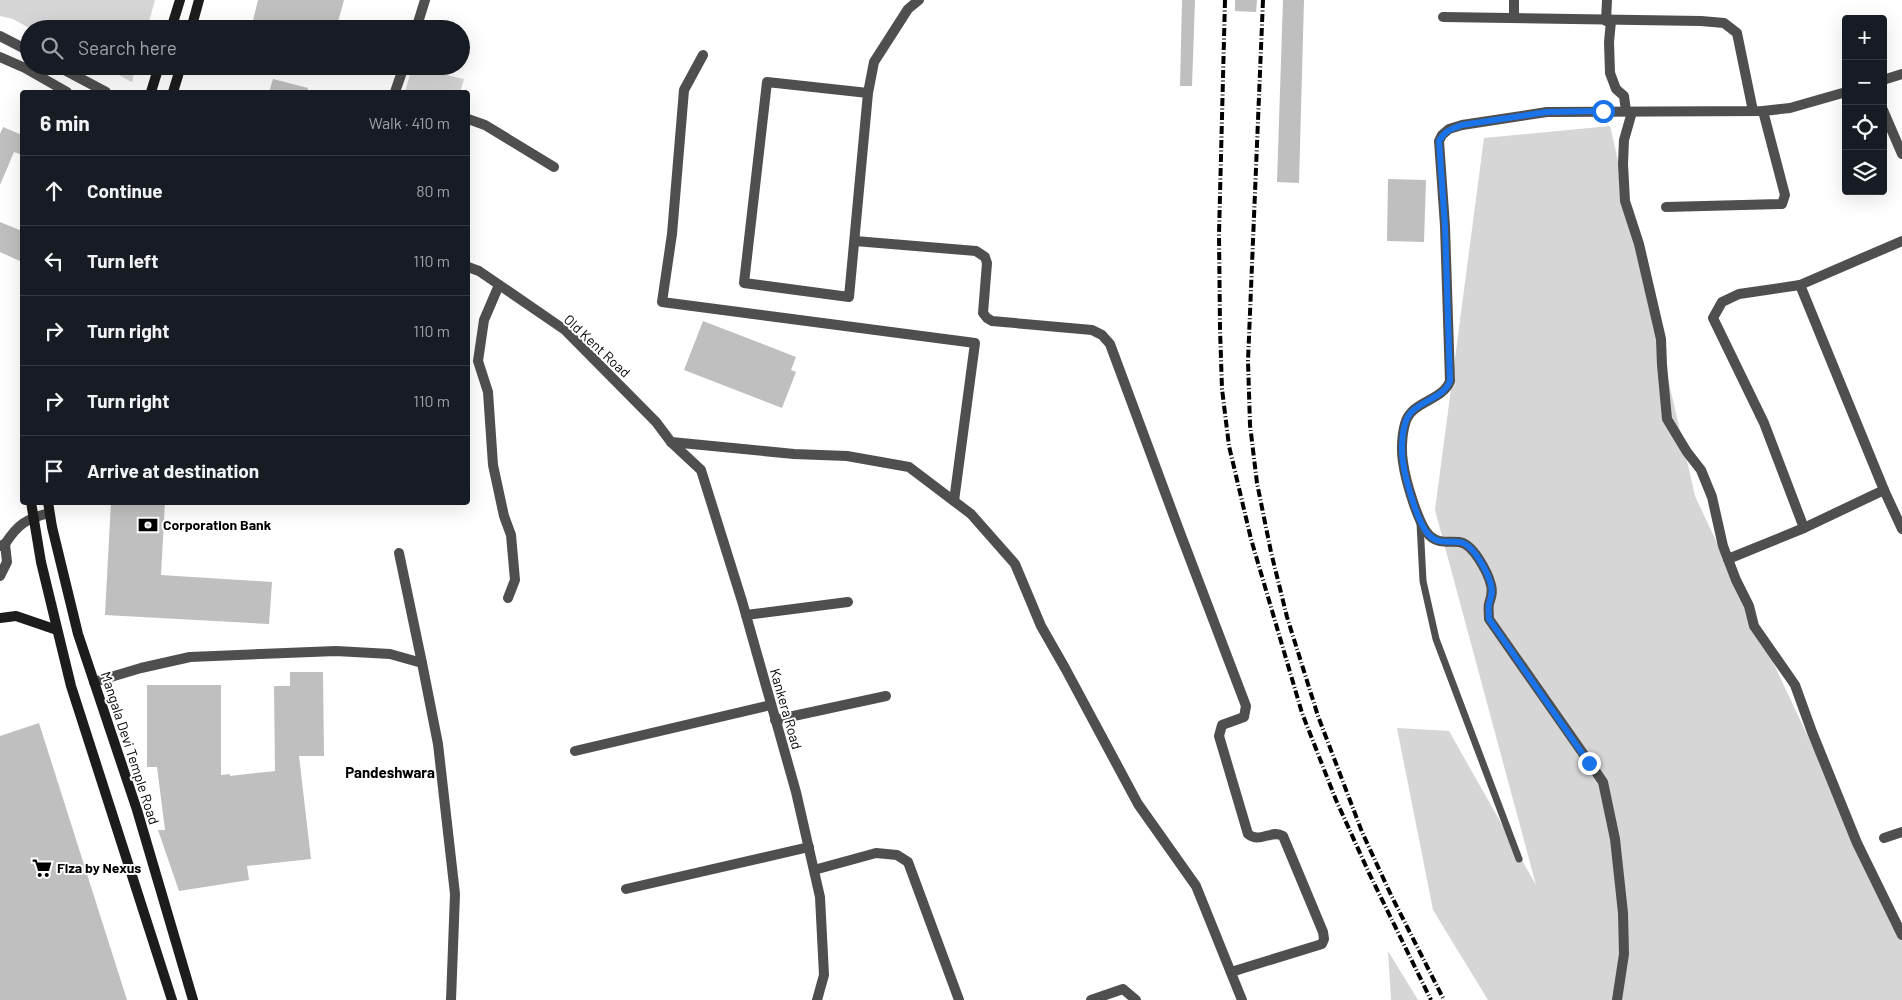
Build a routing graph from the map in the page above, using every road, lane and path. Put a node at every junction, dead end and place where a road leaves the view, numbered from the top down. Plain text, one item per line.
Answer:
1 (180, 0) edge
2 (199, 0) edge
3 (425, 0) edge
4 (919, 0) edge
5 (1514, 0) edge
6 (1607, 0) edge
7 (1443, 17) dead end
8 (1514, 18) junction
9 (174, 20) edge
10 (193, 20) edge
11 (419, 20) edge
12 (1609, 21) junction
13 (0, 36) edge
14 (20, 46) edge
15 (703, 55) dead end
16 (0, 57) edge
17 (20, 66) edge
18 (1902, 74) edge
19 (37, 75) edge
20 (74, 75) edge
21 (157, 75) edge
22 (178, 75) edge
23 (401, 75) edge
24 (1887, 79) edge
25 (64, 90) edge
26 (102, 90) edge
27 (152, 90) edge
28 (174, 90) edge
29 (397, 90) edge
30 (868, 93) junction
31 (1842, 93) edge
32 (1629, 111) junction
33 (1758, 111) junction
34 (1887, 119) edge
35 (470, 120) edge
36 (1902, 154) edge
37 (554, 167) dead end
38 (1666, 207) dead end
39 (854, 241) junction
40 (1901, 245) edge
41 (470, 268) edge
42 (499, 285) junction
43 (1800, 285) junction
44 (671, 442) junction
45 (1884, 490) junction
46 (954, 501) junction
47 (31, 505) edge
48 (48, 505) edge
49 (49, 513) junction
50 (33, 517) junction
51 (1419, 520) junction
52 (1804, 528) junction
53 (1902, 529) edge
54 (2, 545) edge
55 (399, 553) dead end
56 (1728, 559) junction
57 (0, 576) edge
58 (508, 598) dead end
59 (848, 602) dead end
60 (746, 615) junction
61 (0, 618) edge
62 (57, 630) junction
63 (422, 663) junction
64 (94, 682) junction
65 (886, 696) dead end
66 (771, 705) junction
67 (774, 720) junction
68 (575, 751) dead end
69 (1902, 832) edge
70 (1884, 838) dead end
71 (808, 847) junction
72 (1519, 859) dead end
73 (814, 870) junction
74 (626, 889) dead end
75 (1902, 935) edge
76 (1231, 972) junction
77 (172, 1000) edge
78 (193, 1000) edge
79 (451, 1000) edge
80 (817, 1000) edge
81 (959, 1000) edge
82 (1092, 1000) edge
83 (1136, 1000) edge
84 (1242, 1000) edge
85 (1617, 1000) edge

1 - 9 main road
2 - 10 main road
3 - 11 street
4 - 30 street
5 - 8 street
6 - 12 street
7 - 8 street
8 - 12 street
12 - 32 street
12 - 33 street
13 - 14 street
15 - 46 street
16 - 17 street
18 - 24 street
19 - 25 street
20 - 26 street
21 - 27 main road
22 - 28 main road
23 - 29 street
30 - 39 street
30 - 39 street
31 - 33 street
32 - 33 street
32 - 51 street
32 - 56 street
33 - 38 street
34 - 36 street
35 - 37 street
39 - 76 street
40 - 43 street
41 - 42 street, Old Kent Road
42 - 44 street, Old Kent Road
42 - 58 street
43 - 45 street
43 - 52 street
44 - 46 street
44 - 60 street, Kankera Road
45 - 52 street
45 - 53 street
46 - 76 street
47 - 50 main road
48 - 49 main road, Mangala Devi Temple Road
49 - 50 street
49 - 64 main road, Mangala Devi Temple Road
50 - 54 street
50 - 62 main road
51 - 72 lane
51 - 85 street
52 - 56 street
54 - 57 street
55 - 63 street
56 - 75 street
59 - 60 street
60 - 66 street, Kankera Road
61 - 62 main road
62 - 77 main road
63 - 64 street
63 - 79 street
64 - 78 main road, Mangala Devi Temple Road
65 - 67 street
66 - 67 street, Kankera Road
66 - 68 street
67 - 71 street, Kankera Road
69 - 70 street
71 - 73 street, Kankera Road
71 - 74 street
73 - 80 street, Kankera Road
73 - 81 street
76 - 84 street
82 - 83 street

